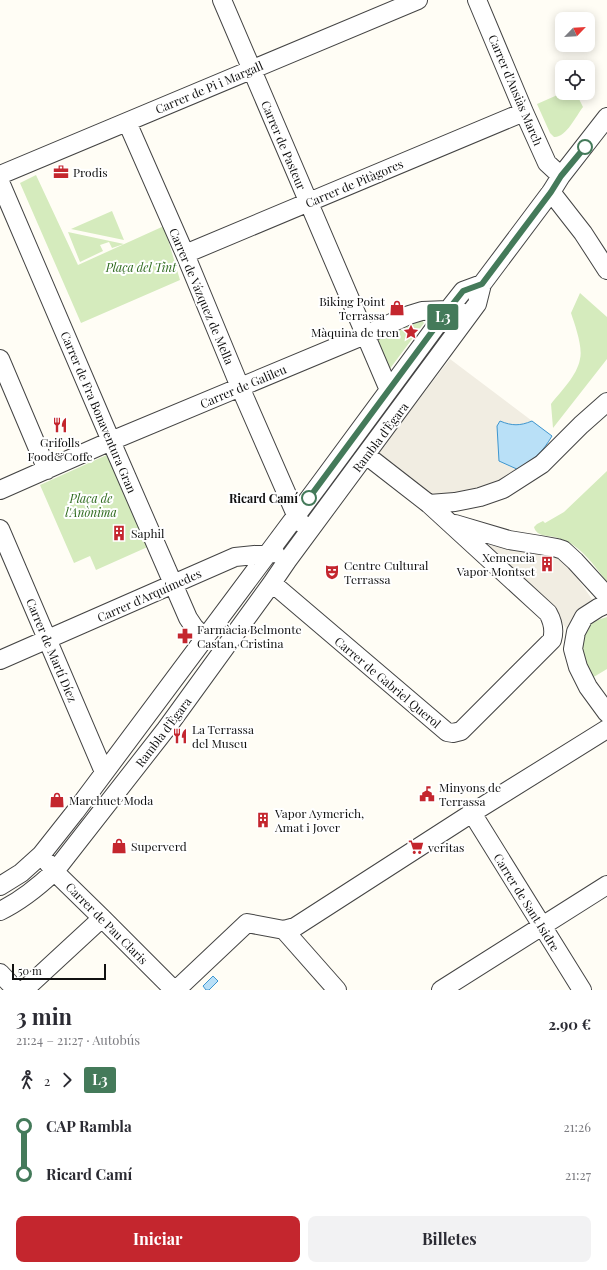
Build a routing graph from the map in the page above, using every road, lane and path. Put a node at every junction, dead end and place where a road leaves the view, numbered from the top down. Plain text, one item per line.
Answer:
1 (222, 0) edge
2 (418, 0) edge
3 (478, 0) edge
4 (252, 69) junction
5 (524, 112) junction
6 (607, 117) edge
7 (127, 122) junction
8 (0, 175) edge
9 (561, 176) junction
10 (0, 182) edge
11 (551, 192) junction
12 (308, 202) junction
13 (185, 254) junction
14 (607, 270) edge
15 (482, 284) junction
16 (448, 310) junction
17 (365, 335) junction
18 (452, 339) junction
19 (0, 359) edge
20 (240, 387) junction
21 (389, 390) junction
22 (607, 402) edge
23 (111, 441) junction
24 (366, 455) junction
25 (47, 470) junction
26 (0, 490) edge
27 (429, 504) junction
28 (296, 515) junction
29 (0, 529) edge
30 (304, 539) junction
31 (268, 553) junction
32 (272, 583) junction
33 (174, 584) junction
34 (607, 596) edge
35 (607, 604) edge
36 (205, 638) junction
37 (48, 639) junction
38 (0, 660) edge
39 (576, 685) dead end
40 (601, 710) edge
41 (607, 729) edge
42 (104, 772) junction
43 (472, 813) junction
44 (42, 855) junction
45 (55, 871) junction
46 (607, 885) edge
47 (0, 886) edge
48 (0, 911) edge
49 (102, 918) junction
50 (542, 926) junction
51 (284, 930) junction
52 (0, 973) edge
53 (16, 990) edge
54 (24, 990) edge
55 (175, 990) edge
56 (337, 990) edge
57 (441, 990) edge
58 (582, 990) edge

1 - 4 street, Carrer de Pasteur
2 - 4 street, Carrer de Pi i Margall
3 - 5 street, Carrer d'Ausiàs March
4 - 7 street, Carrer de Pi i Margall
4 - 12 street, Carrer de Pasteur
5 - 9 street, Carrer d'Ausiàs March
5 - 12 street, Carrer de Pitàgores
6 - 9 street, Rambla d'Ègara
7 - 8 street, Carrer de Pi i Margall
7 - 13 street, Carrer de Vázquez de Mella
9 - 11 street, Rambla d'Ègara
10 - 23 street, Carrer de Fra Bonaventura Gran
11 - 14 street
11 - 15 street, Rambla d'Ègara
12 - 13 street, Carrer de Pitàgores
12 - 17 street, Carrer de Pasteur
13 - 20 street, Carrer de Vázquez de Mella
15 - 16 street, Carrer de Galileu
15 - 18 street, Rambla d'Ègara
16 - 17 street, Carrer de Galileu
16 - 18 street
16 - 21 street, Rambla d'Ègara
17 - 20 street, Carrer de Galileu
17 - 21 street, Carrer de Pasteur
18 - 24 street, Rambla d'Ègara
19 - 25 street
20 - 23 street, Carrer de Galileu
20 - 28 street, Carrer de Vázquez de Mella
21 - 28 street, Rambla d'Ègara
22 - 27 street
23 - 25 street, Carrer de Galileu
23 - 33 street, Carrer de Fra Bonaventura Gran
24 - 27 street
24 - 30 street, Rambla d'Ègara
25 - 26 street, Carrer de Galileu
27 - 32 street, Carrer de Gabriel Querol
27 - 34 street
28 - 30 street
28 - 31 street, Rambla d'Ègara
29 - 37 street, Carrer de Martí Díez
30 - 31 street, Carrer d'Arquímedes
30 - 32 street, Rambla d'Ègara
31 - 33 street, Carrer d'Arquímedes
31 - 36 street, Rambla d'Ègara
32 - 45 street, Rambla d'Ègara
33 - 36 street, Carrer de Fra Bonaventura Gran
33 - 37 street, Carrer d'Arquímedes
35 - 40 street
36 - 42 street, Rambla d'Ègara
37 - 38 street, Carrer d'Arquímedes
37 - 42 street, Carrer de Martí Díez
39 - 40 street
41 - 43 street
42 - 44 street, Rambla d'Ègara
43 - 50 street, Carrer de Sant Isidre
43 - 51 street
44 - 45 street, Carrer de Pau Claris
44 - 47 street, Rambla d'Ègara
45 - 48 street, Rambla d'Ègara
45 - 49 street, Carrer de Pau Claris
46 - 50 street
49 - 54 street
49 - 55 street, Carrer de Pau Claris
50 - 57 street
50 - 58 street, Carrer de Sant Isidre
51 - 55 street
51 - 56 street
52 - 53 street

